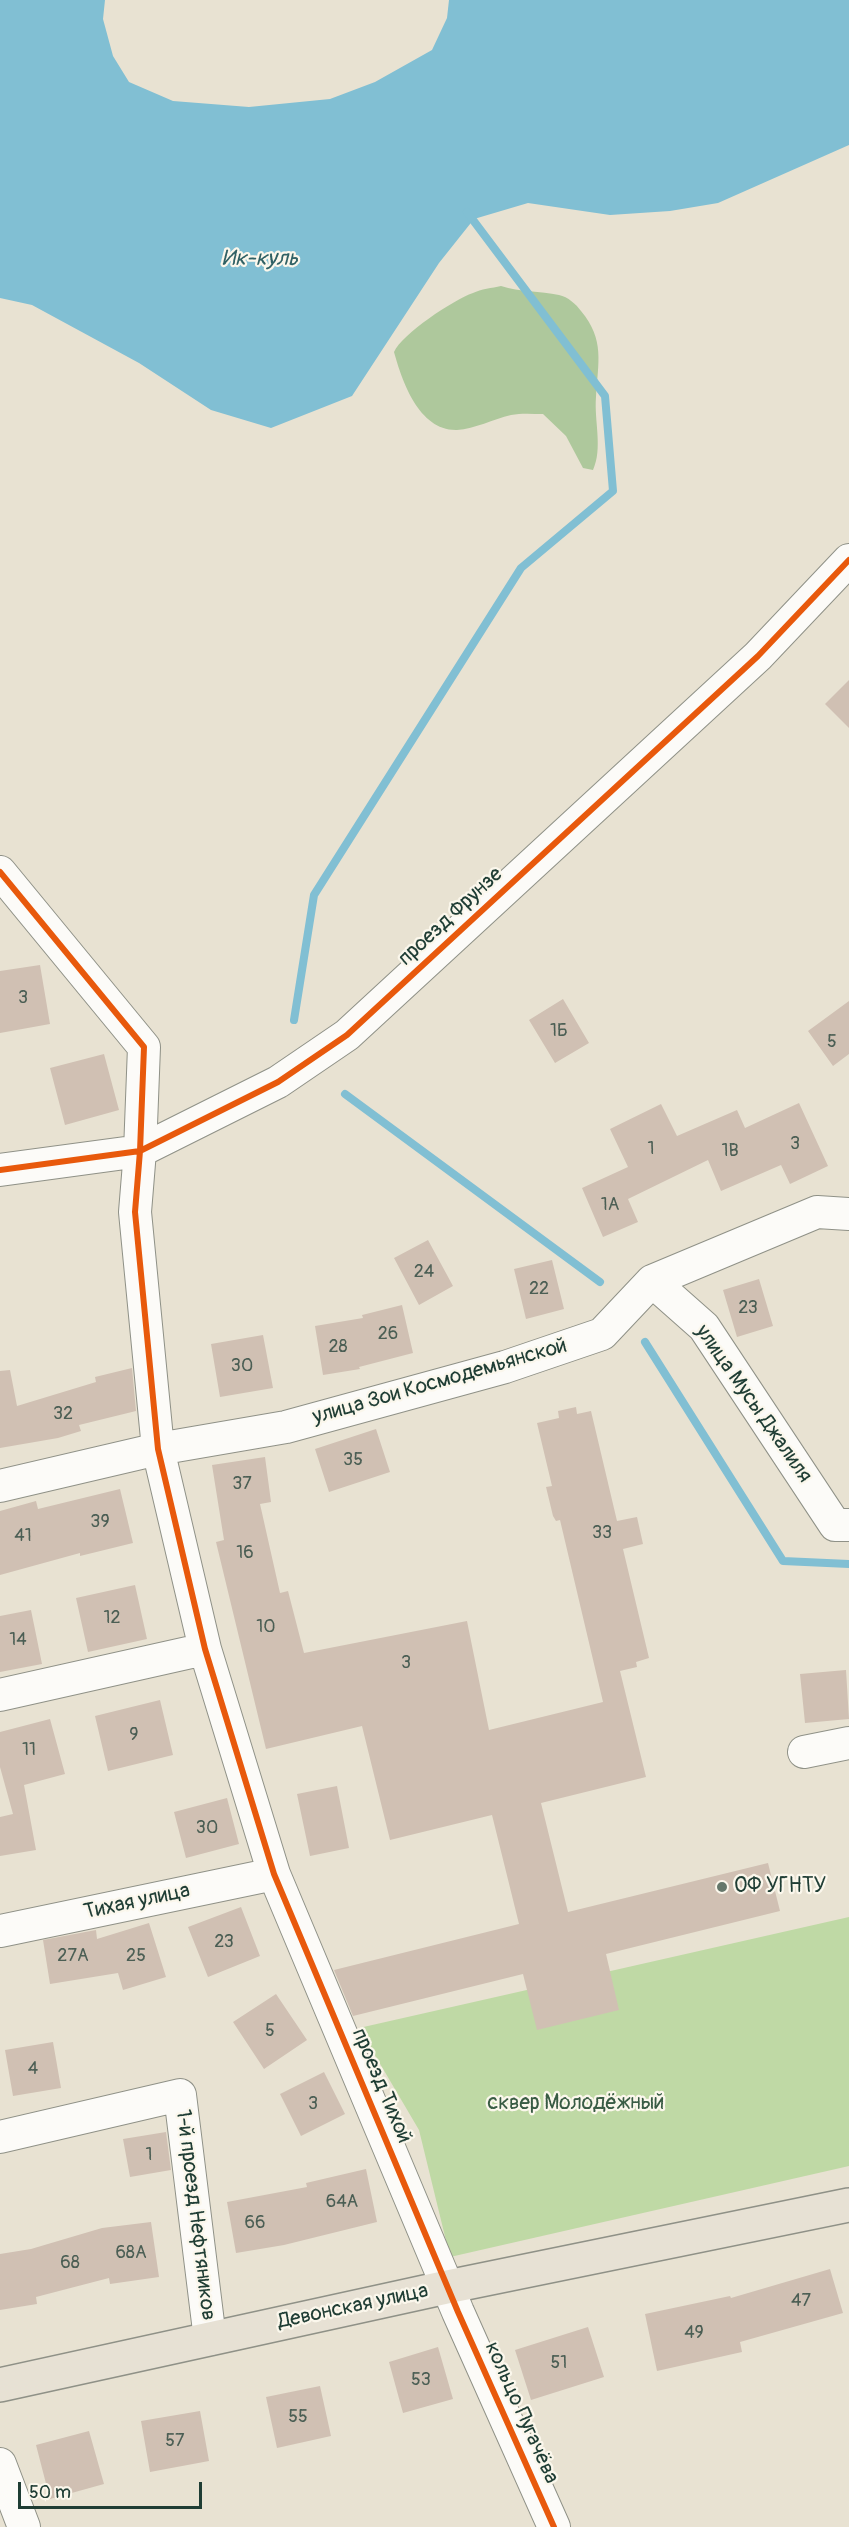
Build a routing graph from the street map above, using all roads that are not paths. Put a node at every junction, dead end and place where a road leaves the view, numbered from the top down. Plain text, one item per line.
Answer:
1 (849, 560) edge
2 (0, 872) edge
3 (140, 1151) junction
4 (0, 1170) edge
5 (849, 1214) edge
6 (652, 1281) junction
7 (158, 1449) junction
8 (0, 1486) edge
9 (849, 1525) edge
10 (205, 1649) junction
11 (0, 1695) edge
12 (849, 1743) edge
13 (804, 1752) dead end
14 (274, 1874) junction
15 (0, 1931) edge
16 (0, 2136) edge
17 (849, 2205) edge
18 (453, 2299) junction
19 (210, 2339) junction
20 (0, 2385) edge
21 (0, 2464) edge
22 (24, 2527) edge
23 (554, 2527) edge

1 - 3 street, проезд Фрунзе
2 - 3 street, проезд Тихой
3 - 4 street, проезд Фрунзе
3 - 7 street, проезд Тихой
5 - 6 street, улица Зои Космодемьянской
6 - 7 street, улица Зои Космодемьянской
6 - 9 street, улица Мусы Джалиля
7 - 8 street, улица Зои Космодемьянской
7 - 10 street, проезд Тихой
10 - 11 street
10 - 14 street, проезд Тихой
12 - 13 street
14 - 15 street, Тихая улица
14 - 18 street, проезд Тихой
16 - 19 street, 1-й проезд Нефтяников
17 - 18 main road, Девонская улица
18 - 19 main road, Девонская улица
18 - 23 street, кольцо Пугачёва
19 - 20 main road, Девонская улица
21 - 22 street

